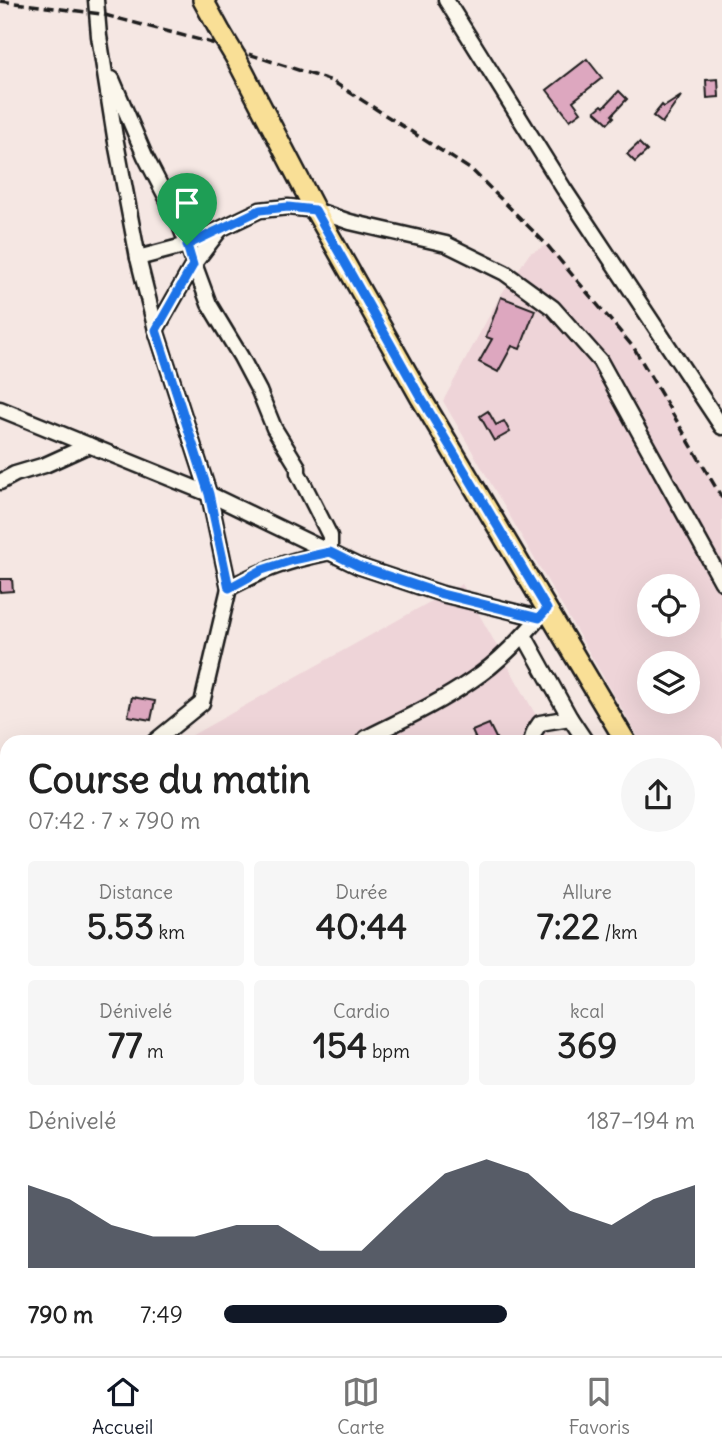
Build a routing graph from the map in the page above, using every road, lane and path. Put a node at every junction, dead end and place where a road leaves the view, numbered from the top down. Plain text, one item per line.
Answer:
1 (96, 0) edge
2 (203, 0) edge
3 (446, 0) edge
4 (104, 59) junction
5 (315, 210) junction
6 (220, 229) junction
7 (187, 245) junction
8 (138, 258) junction
9 (193, 265) junction
10 (156, 330) junction
11 (0, 409) edge
12 (722, 427) edge
13 (89, 445) junction
14 (0, 482) edge
15 (209, 494) junction
16 (330, 552) junction
17 (722, 582) edge
18 (229, 588) junction
19 (543, 613) junction
20 (524, 635) junction
21 (570, 718) junction
22 (162, 735) edge
23 (372, 735) edge
24 (533, 735) edge
25 (581, 735) edge
26 (621, 735) edge

1 - 4 street
2 - 5 main road, bridge
3 - 12 street
4 - 7 street
4 - 8 street
5 - 6 street
5 - 17 street
5 - 19 main road
6 - 7 street
6 - 9 street
7 - 8 street
7 - 9 street
8 - 10 street
9 - 10 street
9 - 16 street
10 - 15 street
11 - 13 street
13 - 14 street
13 - 15 street
15 - 16 street
15 - 18 street
16 - 18 street
16 - 19 street
18 - 22 street
19 - 20 street
19 - 26 main road
20 - 21 street
20 - 23 street
21 - 24 street
21 - 25 street

